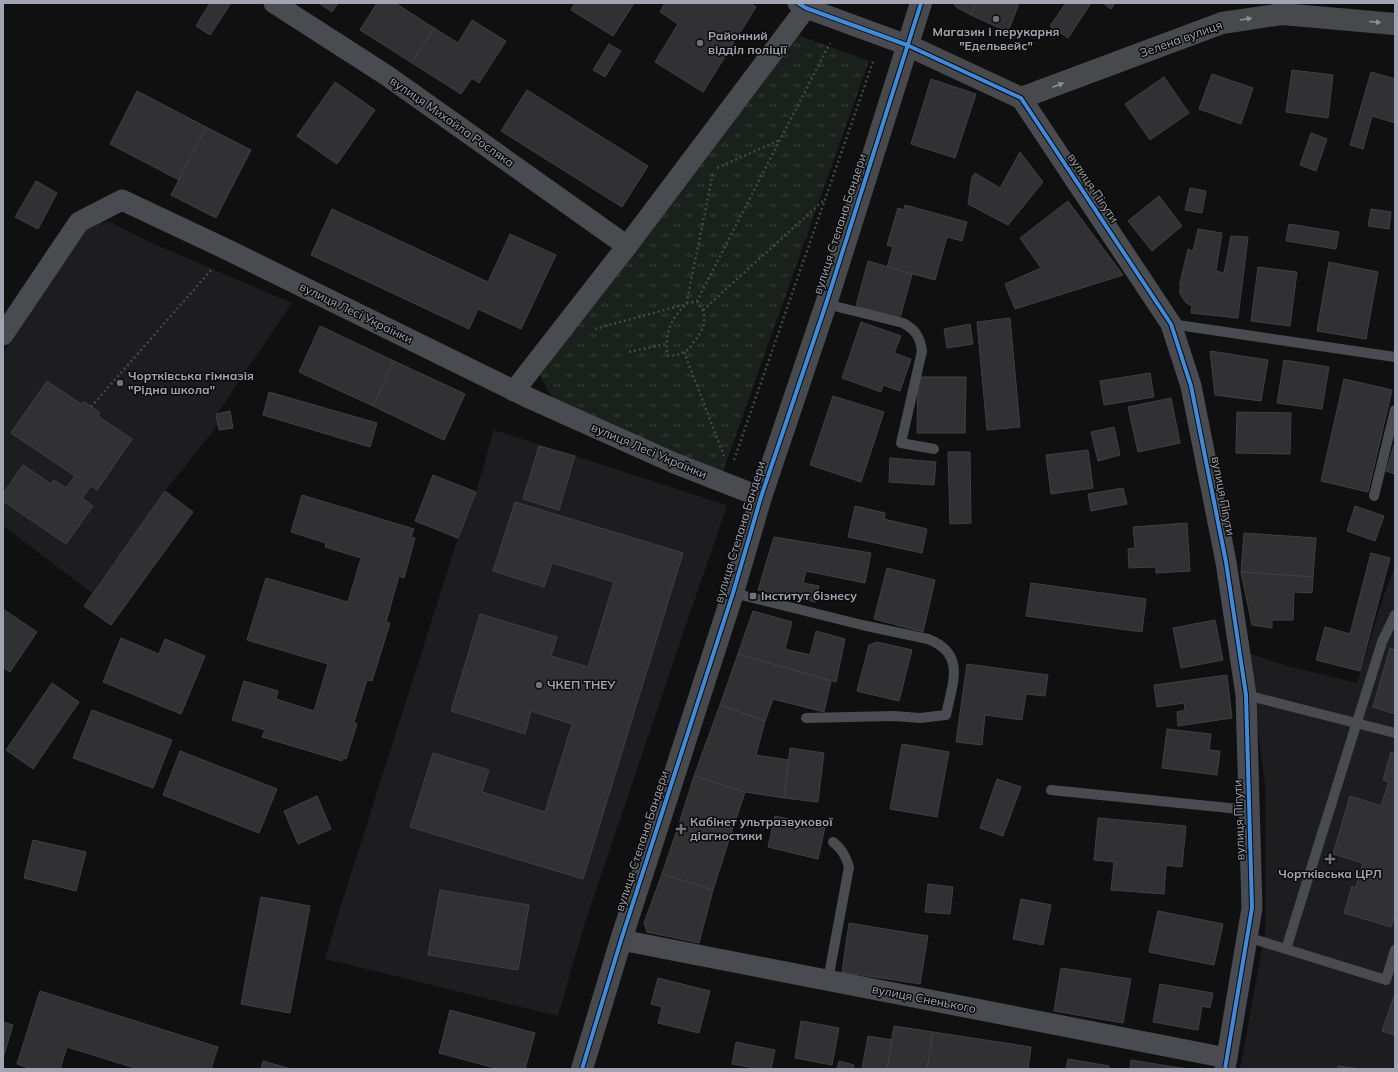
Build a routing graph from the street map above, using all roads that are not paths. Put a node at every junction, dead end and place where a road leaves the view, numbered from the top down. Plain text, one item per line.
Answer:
1 (274, 3) edge
2 (922, 3) edge
3 (802, 6) edge
4 (1395, 24) edge
5 (907, 46) junction
6 (1021, 98) junction
7 (627, 246) junction
8 (826, 304) junction
9 (1171, 324) junction
10 (3, 335) edge
11 (1395, 357) edge
12 (514, 391) junction
13 (1395, 410) edge
14 (934, 449) dead end
15 (1374, 496) dead end
16 (761, 497) junction
17 (733, 593) junction
18 (1395, 614) edge
19 (1246, 695) junction
20 (806, 718) dead end
21 (1357, 723) junction
22 (1395, 733) edge
23 (1051, 790) dead end
24 (1249, 810) junction
25 (833, 842) dead end
26 (1247, 937) junction
27 (621, 940) junction
28 (1286, 949) junction
29 (1395, 950) edge
30 (828, 980) junction
31 (1226, 1063) edge
32 (582, 1069) edge

1 - 7 street, вулиця Михайла Росляка
2 - 5 street, вулиця Степана Бандери
3 - 5 street
3 - 7 street
6 -> 4 street, Зелена вулиця
5 - 6 street
5 - 8 street, вулиця Степана Бандери
6 - 9 street, вулиця Пігути
7 - 12 street
8 - 14 lane
8 - 16 street, вулиця Степана Бандери
9 - 11 lane
9 - 19 street, вулиця Пігути
10 - 12 street, вулиця Лесі Українки
12 - 16 street, вулиця Лесі Українки
13 - 15 lane
16 - 17 street, вулиця Степана Бандери
17 - 20 lane
17 - 27 street, вулиця Степана Бандери
18 - 21 lane
19 - 21 lane
19 - 24 street, вулиця Пігути
21 - 22 lane
21 - 28 lane
23 - 24 lane
24 - 26 street, вулиця Пігути
25 - 30 lane
26 - 28 lane
26 - 31 street, вулиця Пігути
27 - 30 street, вулиця Сненького
27 - 32 street, вулиця Степана Бандери
28 - 29 lane
30 - 31 street, вулиця Сненького

